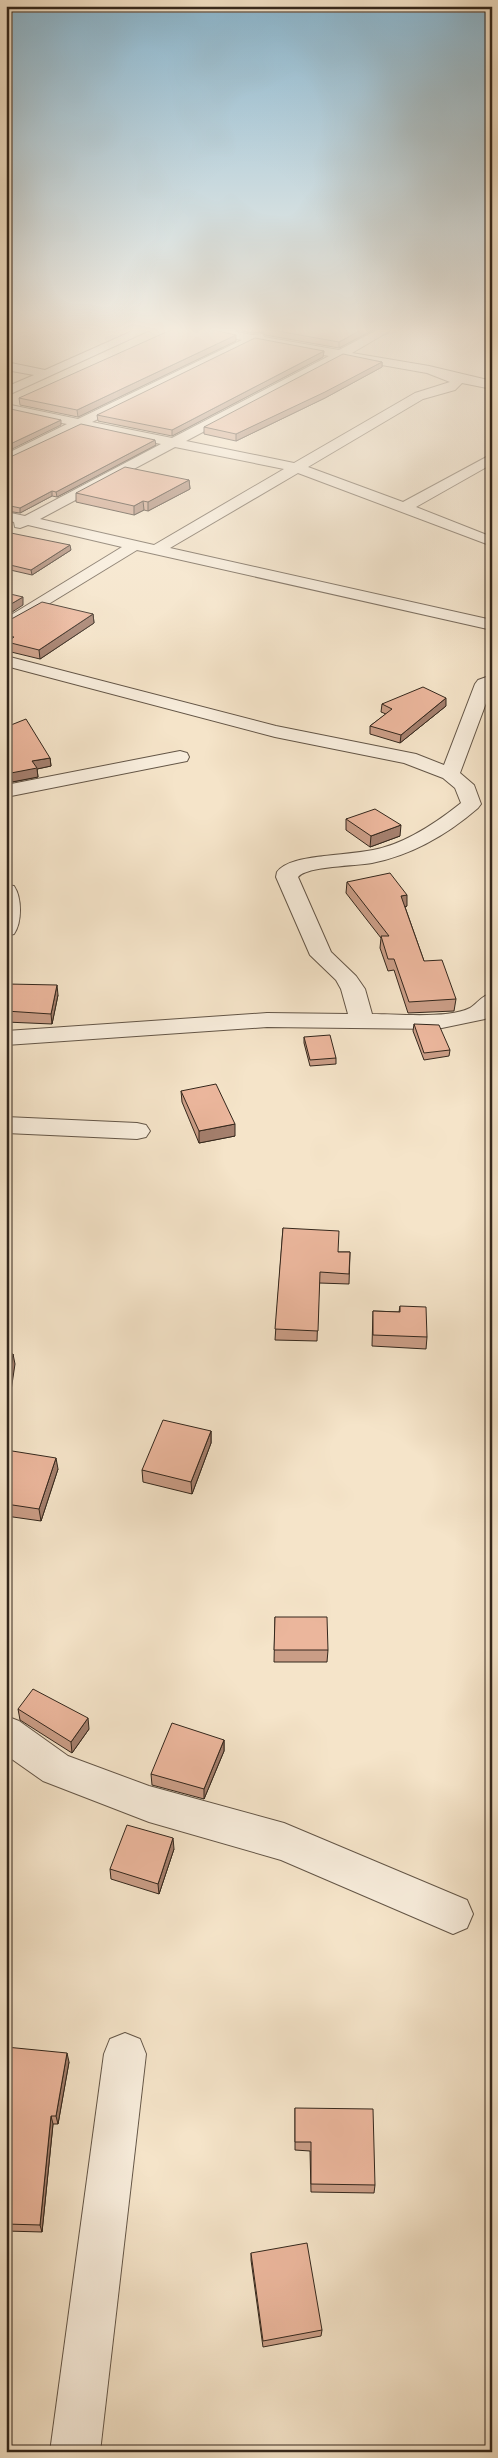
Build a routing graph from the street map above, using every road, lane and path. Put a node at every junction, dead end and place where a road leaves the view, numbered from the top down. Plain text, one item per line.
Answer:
1 (37, 444) edge
2 (173, 444) edge
3 (184, 444) edge
4 (338, 444) edge
5 (492, 458) edge
6 (6, 459) edge
7 (296, 468) junction
8 (405, 507) junction
9 (6, 516) edge
10 (27, 521) junction
11 (6, 532) edge
12 (492, 542) edge
13 (135, 545) junction
14 (156, 550) junction
15 (6, 624) edge
16 (492, 625) edge
17 (6, 661) edge
18 (31, 668) junction
19 (14, 678) dead end
20 (492, 680) edge
21 (180, 757) dead end
22 (450, 774) junction
23 (6, 791) edge
24 (6, 891) edge
25 (6, 929) edge
26 (492, 1000) edge
27 (362, 1020) junction
28 (6, 1038) edge
29 (6, 1125) edge
30 (137, 1131) dead end
31 (6, 1733) edge
32 (452, 1914) dead end
33 (125, 2054) dead end
34 (75, 2452) edge

1 - 6 street
2 - 10 street
3 - 7 street
4 - 7 street
5 - 8 street
7 - 8 street
7 - 14 street
8 - 12 street
9 - 10 street
10 - 11 street
10 - 13 street
13 - 14 street
13 - 15 street
14 - 16 street
17 - 18 street
18 - 19 street
18 - 22 street
20 - 22 street
21 - 23 street
22 - 27 street
24 - 25 street
26 - 27 street
27 - 28 street
29 - 30 street
31 - 32 street
33 - 34 street

